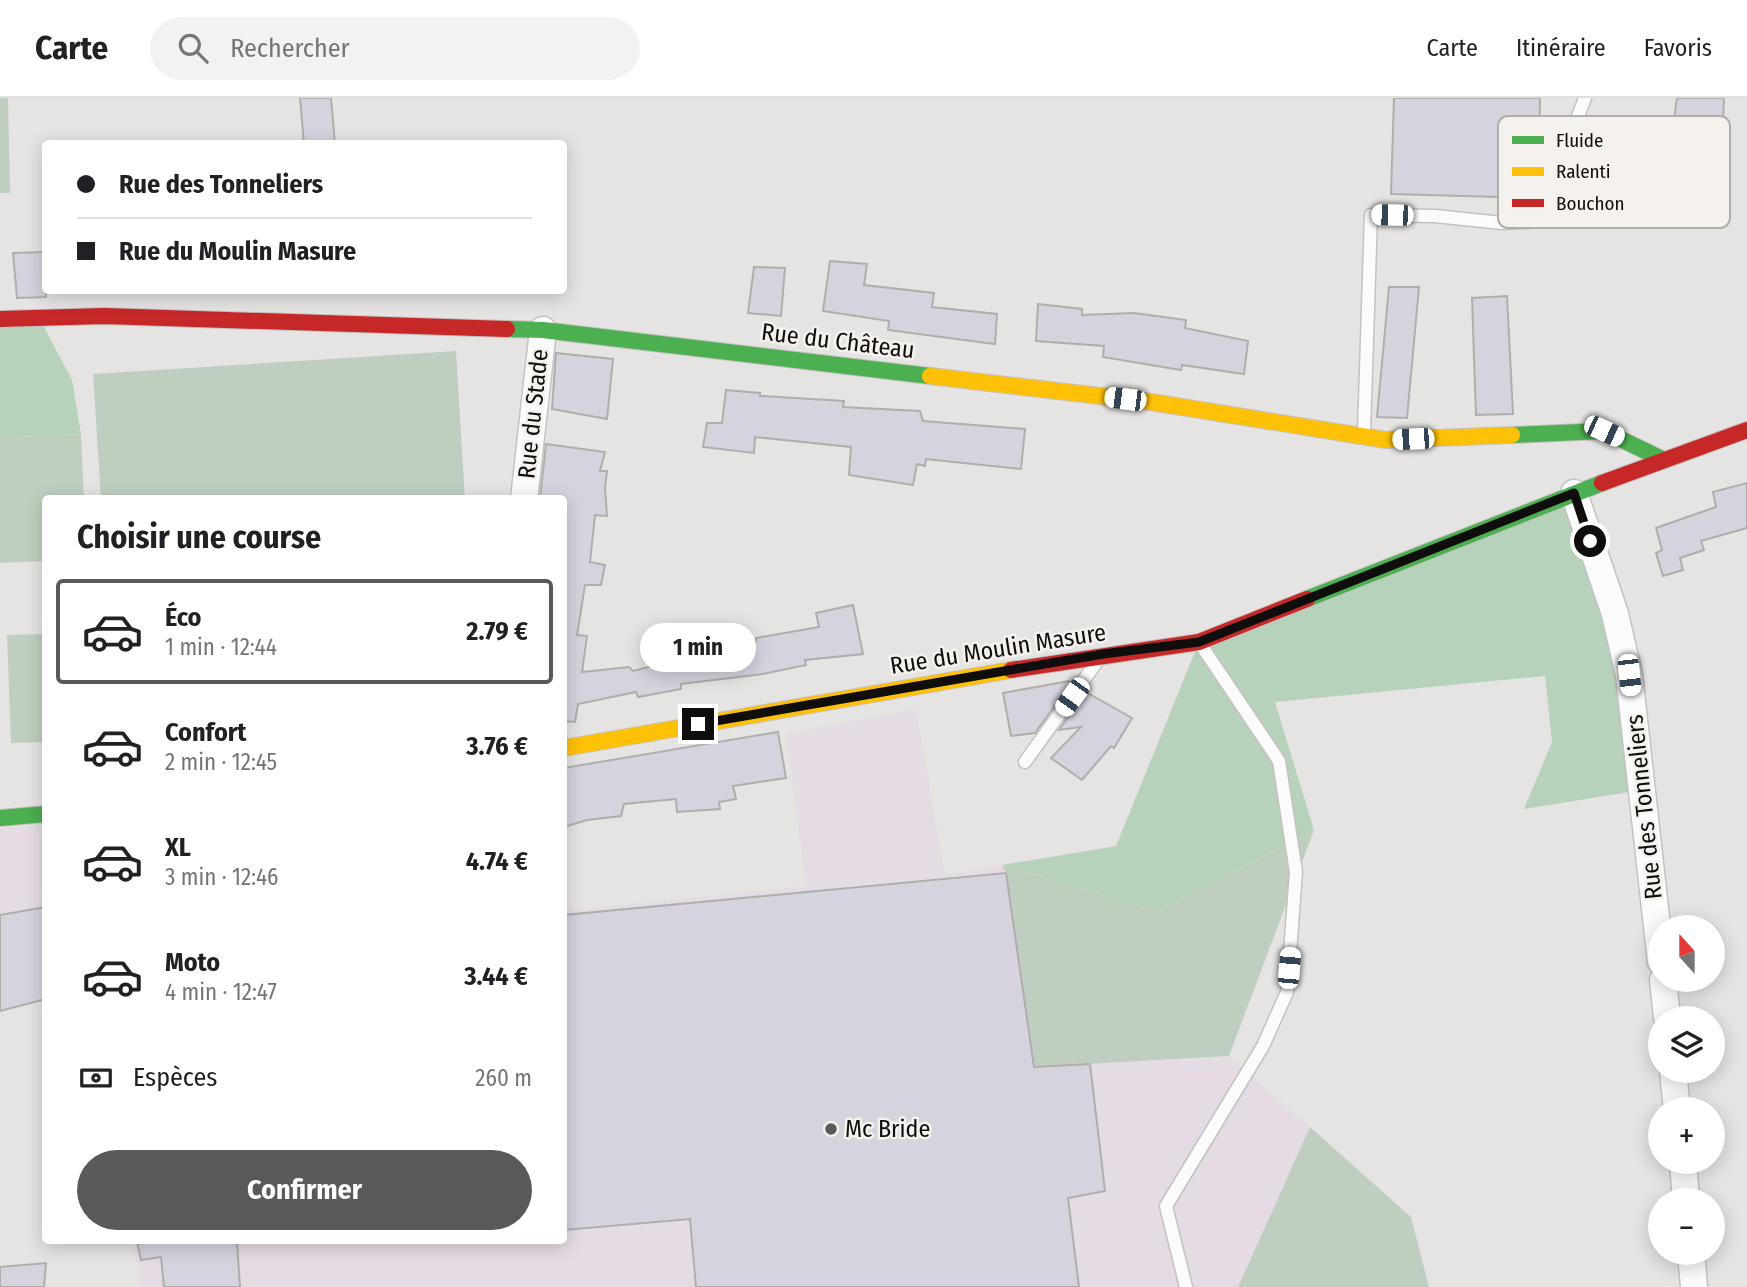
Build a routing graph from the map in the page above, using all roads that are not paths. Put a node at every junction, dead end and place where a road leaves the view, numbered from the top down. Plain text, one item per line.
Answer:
1 (1585, 98) edge
2 (1578, 116) edge
3 (1498, 223) edge
4 (0, 319) edge
5 (543, 330) junction
6 (1747, 430) edge
7 (1364, 436) junction
8 (1662, 459) junction
9 (1574, 493) junction
10 (524, 495) edge
11 (1199, 642) junction
12 (1103, 654) junction
13 (567, 747) edge
14 (1025, 762) dead end
15 (42, 814) edge
16 (0, 818) edge
17 (1656, 915) edge
18 (1692, 1265) edge
19 (1186, 1287) edge
20 (1694, 1287) edge

1 - 2 lane
3 - 7 lane
4 - 5 street, Rue du Château
5 - 7 street, Rue du Château
5 - 10 street, Rue du Stade
6 - 8 street, Rue du Moulin Masure
7 - 8 street, Rue du Château
8 - 9 street, Rue du Moulin Masure
9 - 11 street, Rue du Moulin Masure
9 - 17 street, Rue des Tonneliers
11 - 12 street, Rue du Moulin Masure
11 - 19 lane
12 - 13 street, Rue du Moulin Masure
12 - 14 lane
15 - 16 street
18 - 20 street

